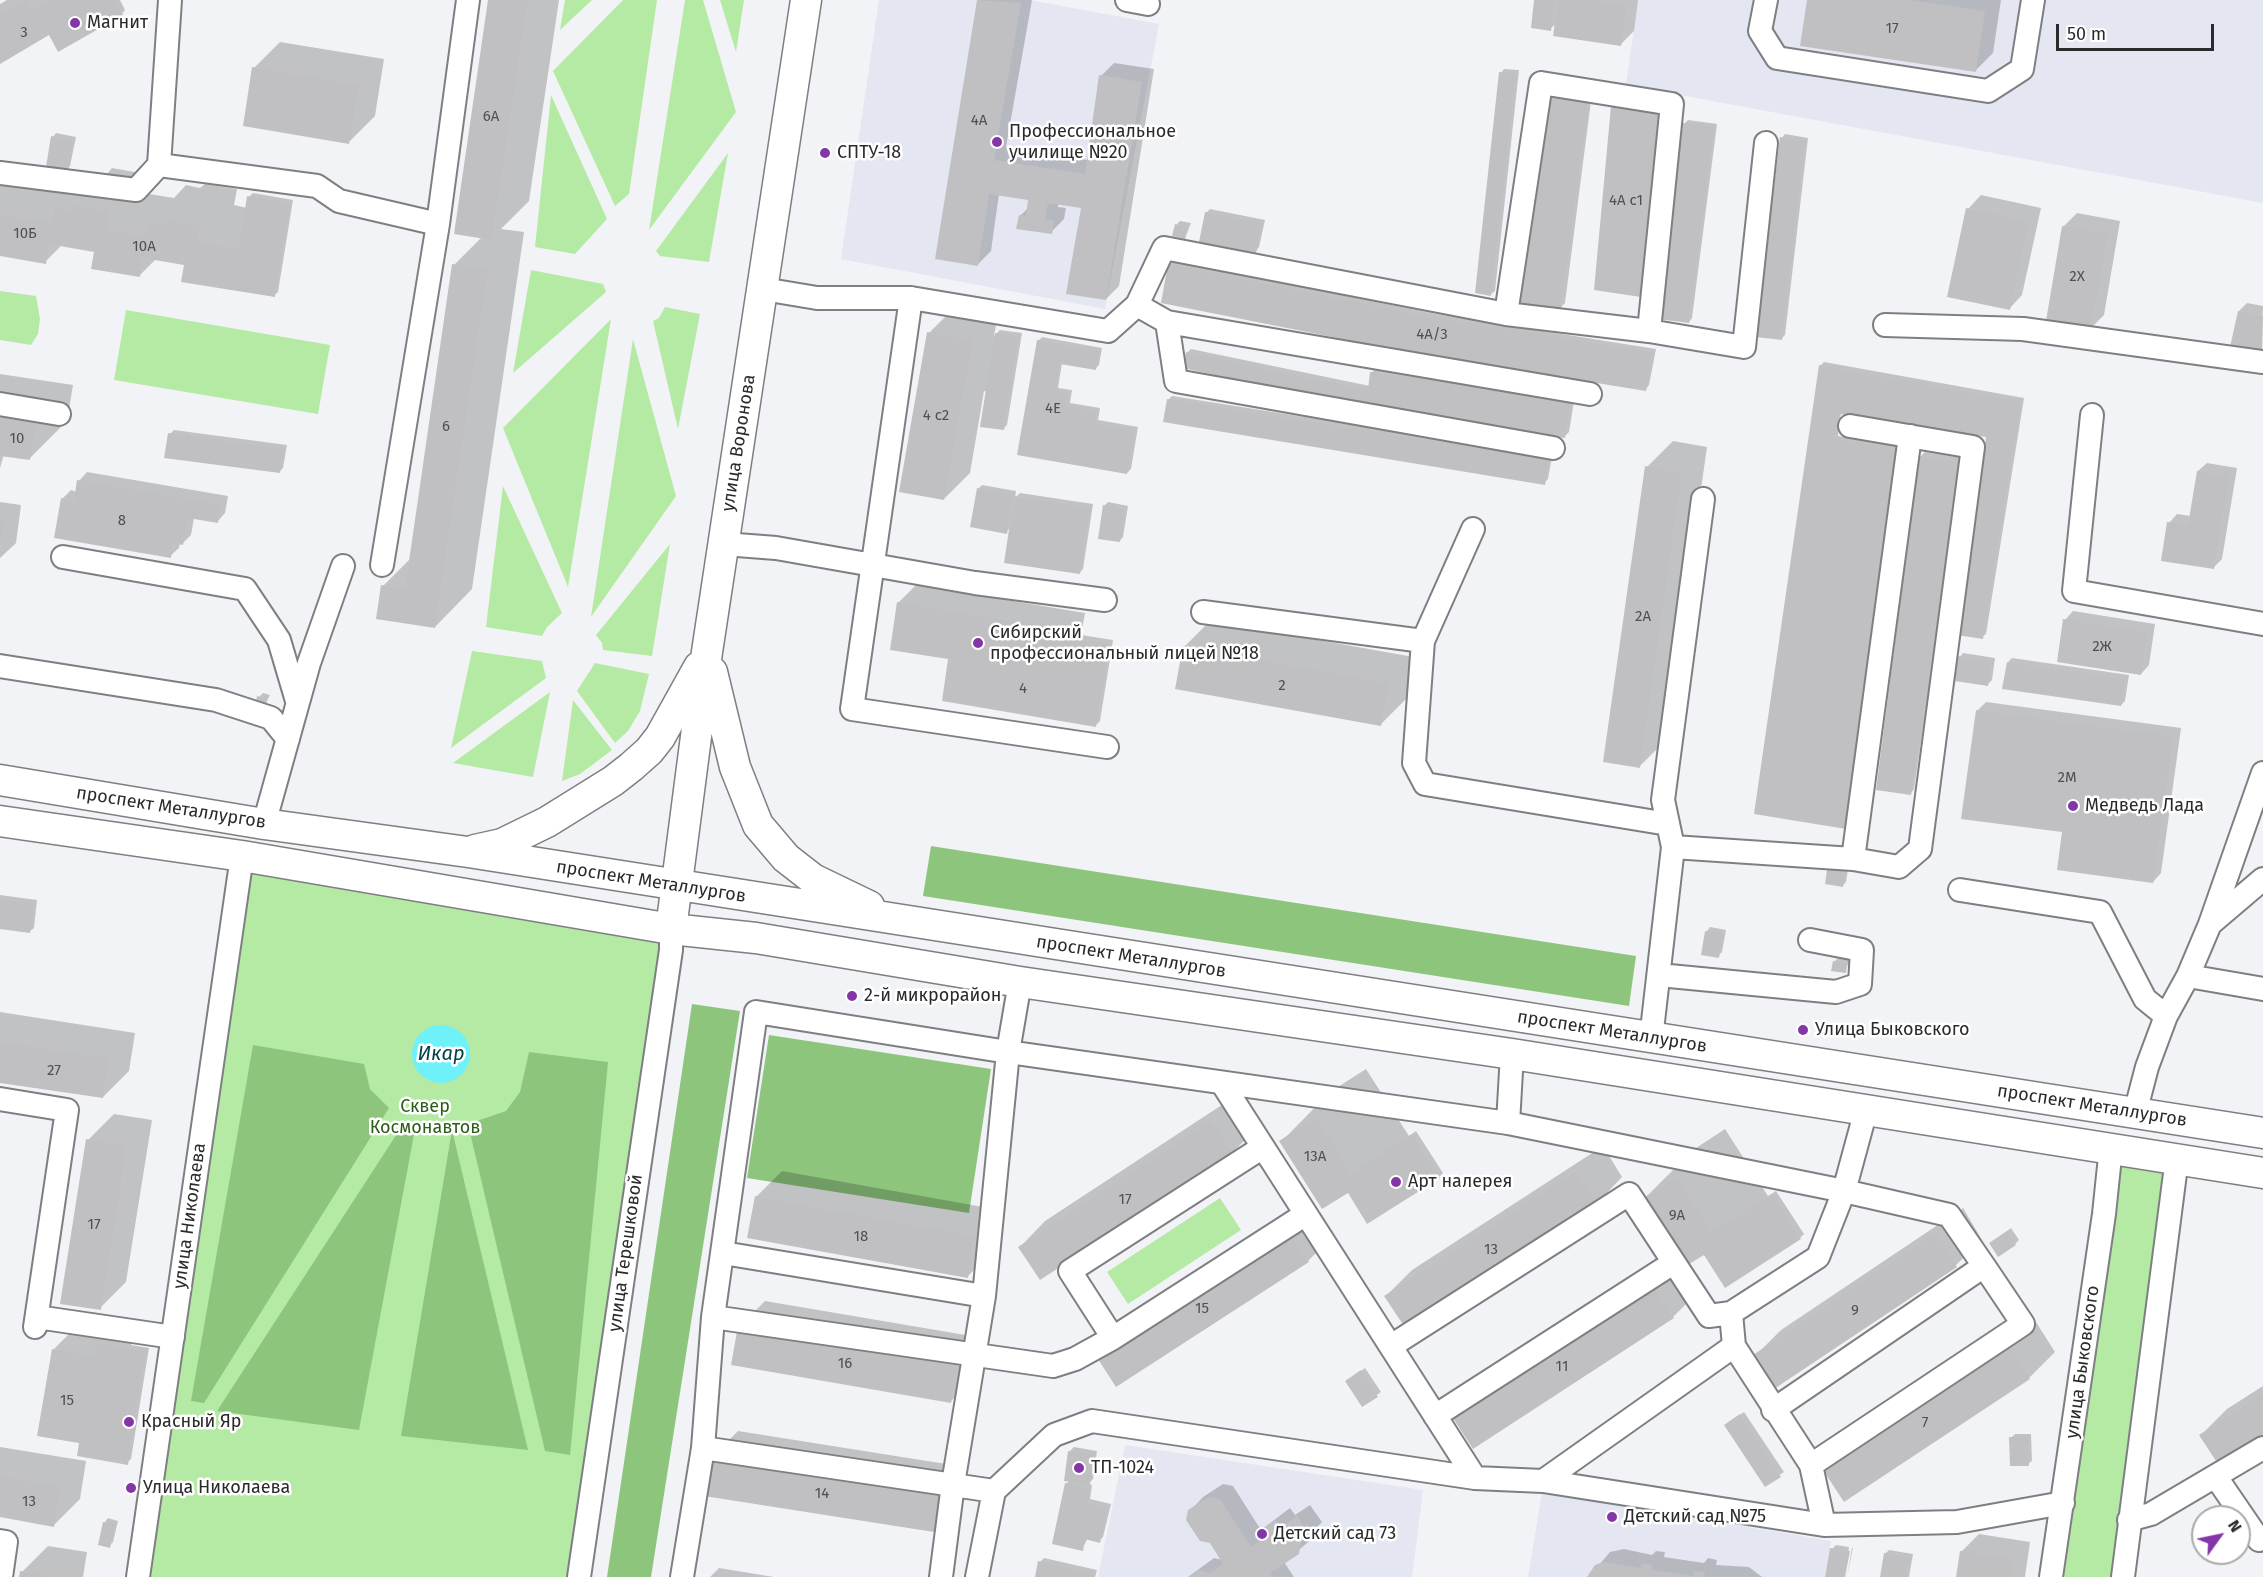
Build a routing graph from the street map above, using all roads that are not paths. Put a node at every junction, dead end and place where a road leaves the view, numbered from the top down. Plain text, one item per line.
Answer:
1 (170, 0) edge
2 (468, 0) edge
3 (806, 0) edge
4 (1766, 0) edge
5 (2033, 0) edge
6 (1766, 143) dead end
7 (159, 165) junction
8 (0, 172) edge
9 (438, 224) junction
10 (763, 289) junction
11 (911, 298) junction
12 (1137, 306) junction
13 (1506, 314) junction
14 (1167, 322) junction
15 (1885, 325) dead end
16 (1649, 331) junction
17 (2263, 362) edge
18 (1590, 394) dead end
19 (0, 404) edge
20 (59, 414) dead end
21 (2092, 415) dead end
22 (1850, 426) dead end
23 (1910, 436) junction
24 (1553, 448) dead end
25 (1702, 499) dead end
26 (1473, 529) dead end
27 (724, 544) junction
28 (63, 557) dead end
29 (873, 563) junction
30 (382, 565) dead end
31 (342, 566) dead end
32 (1105, 600) dead end
33 (1203, 612) dead end
34 (2263, 624) edge
35 (1423, 641) junction
36 (707, 652) junction
37 (0, 666) edge
38 (297, 701) junction
39 (288, 738) junction
40 (1107, 747) dead end
41 (2263, 772) edge
42 (0, 780) edge
43 (0, 821) edge
44 (256, 822) junction
45 (1668, 824) junction
46 (1673, 847) junction
47 (468, 852) junction
48 (242, 856) junction
49 (1853, 859) junction
50 (2263, 879) edge
51 (675, 886) junction
52 (1960, 890) dead end
53 (916, 923) junction
54 (2210, 924) junction
55 (671, 929) junction
56 (1810, 940) dead end
57 (1659, 975) junction
58 (2188, 976) junction
59 (1020, 982) junction
60 (2263, 989) edge
61 (2166, 1016) junction
62 (1651, 1039) junction
63 (1008, 1052) junction
64 (1512, 1054) junction
65 (1222, 1083) junction
66 (0, 1099) edge
67 (1866, 1110) junction
68 (2126, 1112) junction
69 (2183, 1120) junction
70 (1508, 1123) junction
71 (2263, 1133) edge
72 (1263, 1147) junction
73 (2111, 1147) junction
74 (2177, 1158) junction
75 (2263, 1173) edge
76 (1844, 1191) junction
77 (1306, 1214) junction
78 (723, 1253) junction
79 (1672, 1263) junction
80 (1984, 1266) junction
81 (984, 1296) junction
82 (1731, 1312) junction
83 (713, 1317) junction
84 (173, 1337) junction
85 (1113, 1338) junction
86 (1390, 1346) junction
87 (1734, 1346) junction
88 (975, 1356) junction
89 (1773, 1410) junction
90 (1435, 1416) junction
91 (703, 1448) junction
92 (2263, 1448) edge
93 (1811, 1465) junction
94 (2216, 1477) junction
95 (1475, 1478) junction
96 (1543, 1481) junction
97 (953, 1484) junction
98 (994, 1491) junction
99 (2063, 1503) junction
100 (2130, 1520) junction
101 (1824, 1525) junction
102 (2263, 1537) edge
103 (0, 1541) edge
104 (0, 1577) edge
105 (138, 1577) edge
106 (579, 1577) edge
107 (682, 1577) edge
108 (941, 1577) edge
109 (977, 1577) edge
110 (2051, 1577) edge
111 (2123, 1577) edge

1 - 7 street
2 - 9 street
3 - 10 main road, улица Воронова
4 - 5 street
6 - 16 street
7 - 8 street
7 - 9 street
9 - 30 street
10 - 11 street
10 - 27 main road, улица Воронова
11 - 12 street
11 - 29 street
12 - 13 street
12 - 14 street
13 - 16 street
13 - 16 street
14 - 18 street
14 - 24 street
15 - 17 street
19 - 20 street
21 - 34 street
22 - 23 street
23 - 49 street
23 - 49 street
25 - 45 street
26 - 35 street
27 - 29 street
27 - 36 main road, улица Воронова
28 - 38 street
29 - 32 street
29 - 40 street
31 - 38 street
33 - 35 street
35 - 45 street
36 - 47 main road
36 - 51 main road, улица Воронова
36 - 53 main road
37 - 39 street
38 - 39 street
39 - 44 street
41 - 54 street
42 - 44 main road, проспект Металлургов
43 - 48 main road, проспект Металлургов
44 - 47 main road, проспект Металлургов
44 - 48 main road
45 - 46 street
46 - 49 street
46 - 57 street
47 - 51 main road, проспект Металлургов
48 - 55 main road, проспект Металлургов
48 - 84 street, улица Николаева
50 - 54 street
51 - 53 main road, проспект Металлургов
51 - 55 main road, улица Воронова
52 - 61 street
53 - 62 main road, проспект Металлургов
54 - 58 street
55 - 59 main road, проспект Металлургов
55 - 106 street, улица Терешковой
56 - 57 street
57 - 62 street
58 - 60 street
58 - 61 street
59 - 63 street
59 - 64 main road, проспект Металлургов
61 - 68 street
62 - 68 main road, проспект Металлургов
63 - 65 street
63 - 78 street
63 - 81 street
64 - 67 main road, проспект Металлургов
64 - 70 street
65 - 70 street
65 - 72 street
66 - 84 street
67 - 73 main road, проспект Металлургов
67 - 76 street
68 - 69 main road, проспект Металлургов
68 - 73 main road
69 - 71 main road, проспект Металлургов
69 - 74 main road
70 - 76 street
72 - 77 street
72 - 85 street
73 - 74 main road, проспект Металлургов
73 - 99 street, улица Быковского
74 - 75 main road, проспект Металлургов
74 - 100 street
76 - 80 street
76 - 82 street
77 - 85 street
77 - 86 street
78 - 81 street
78 - 83 street
79 - 82 street
79 - 86 street
79 - 90 street
80 - 89 street
80 - 93 street
81 - 88 street
82 - 87 street
83 - 88 street
83 - 91 street
84 - 105 street, улица Николаева
85 - 88 street
86 - 90 street
87 - 89 street
87 - 96 street
88 - 97 street
89 - 93 street
90 - 95 street
91 - 97 street
91 - 107 street
92 - 94 street
93 - 101 street
94 - 100 street
94 - 102 street
95 - 96 street
95 - 98 street
96 - 101 street
97 - 98 street
97 - 108 street
98 - 109 street
99 - 101 street
99 - 110 street, улица Быковского
100 - 111 street
103 - 104 street

